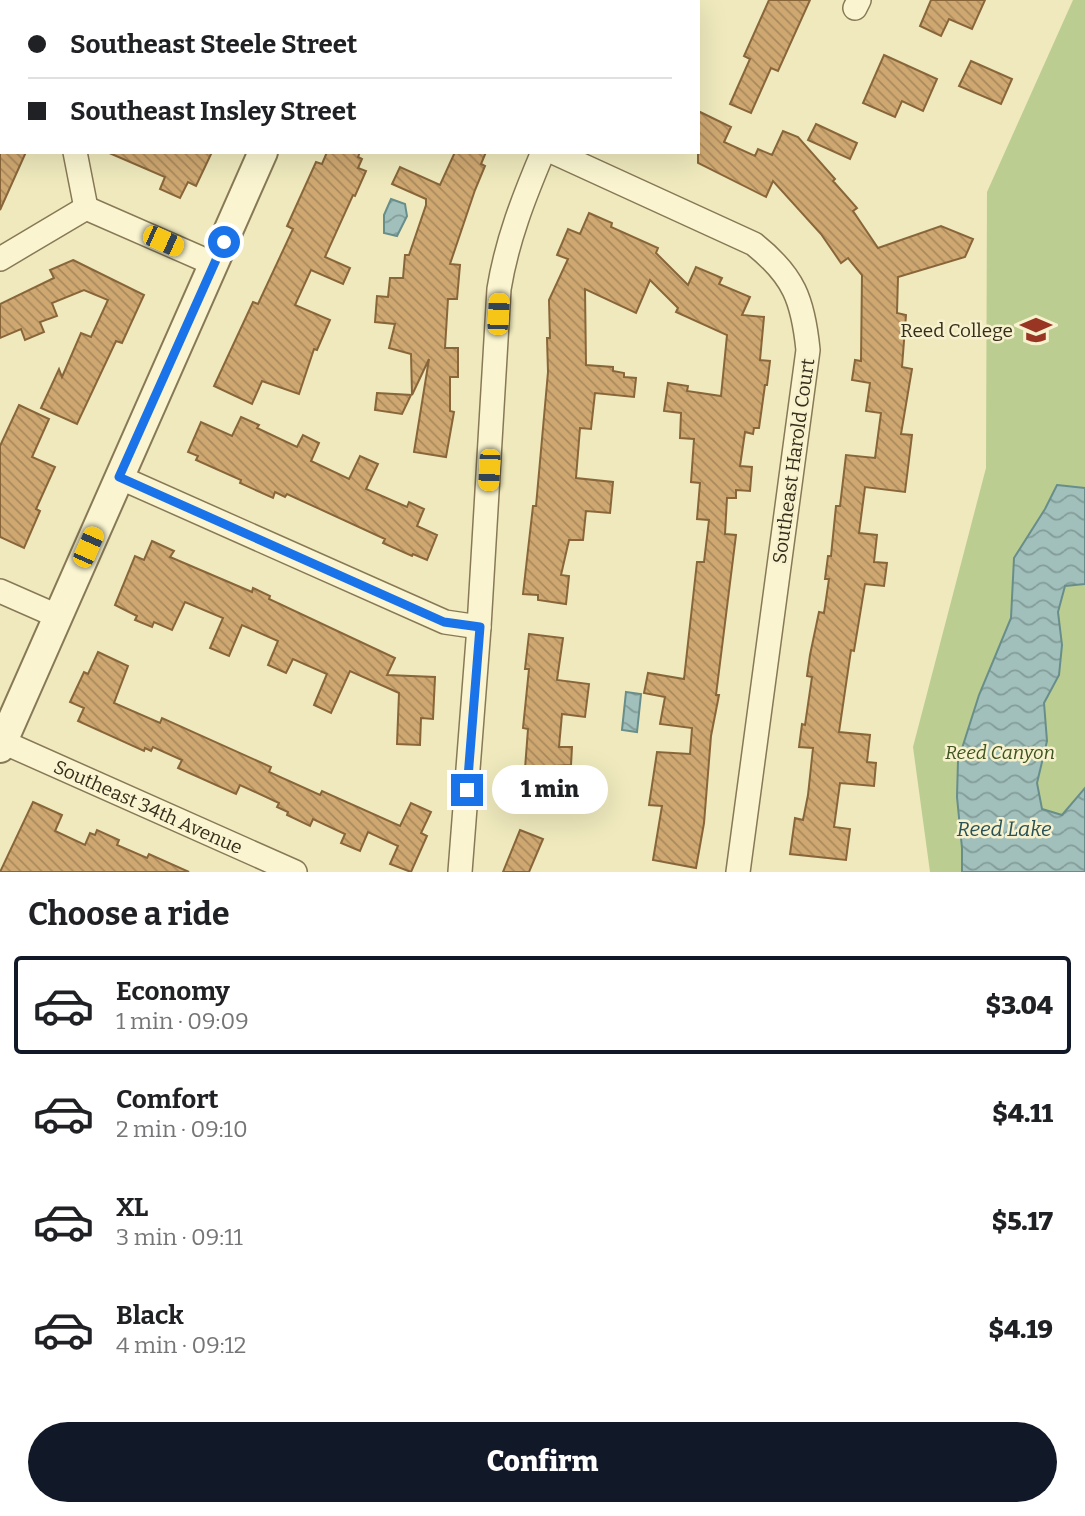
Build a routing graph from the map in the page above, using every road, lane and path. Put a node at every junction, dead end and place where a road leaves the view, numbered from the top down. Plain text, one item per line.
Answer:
1 (75, 154) edge
2 (262, 154) edge
3 (542, 154) edge
4 (557, 154) edge
5 (86, 208) junction
6 (0, 259) edge
7 (214, 264) junction
8 (119, 477) junction
9 (0, 591) edge
10 (57, 616) junction
11 (480, 627) junction
12 (1, 745) edge
13 (295, 872) edge
14 (460, 872) edge
15 (737, 872) edge

1 - 5 street
2 - 7 street
3 - 11 street
4 - 15 street, Southeast Harold Court
5 - 6 street
5 - 7 street
7 - 8 street
8 - 10 street
8 - 11 street
9 - 10 street
10 - 12 street
11 - 14 street
12 - 13 street, Southeast 34th Avenue

